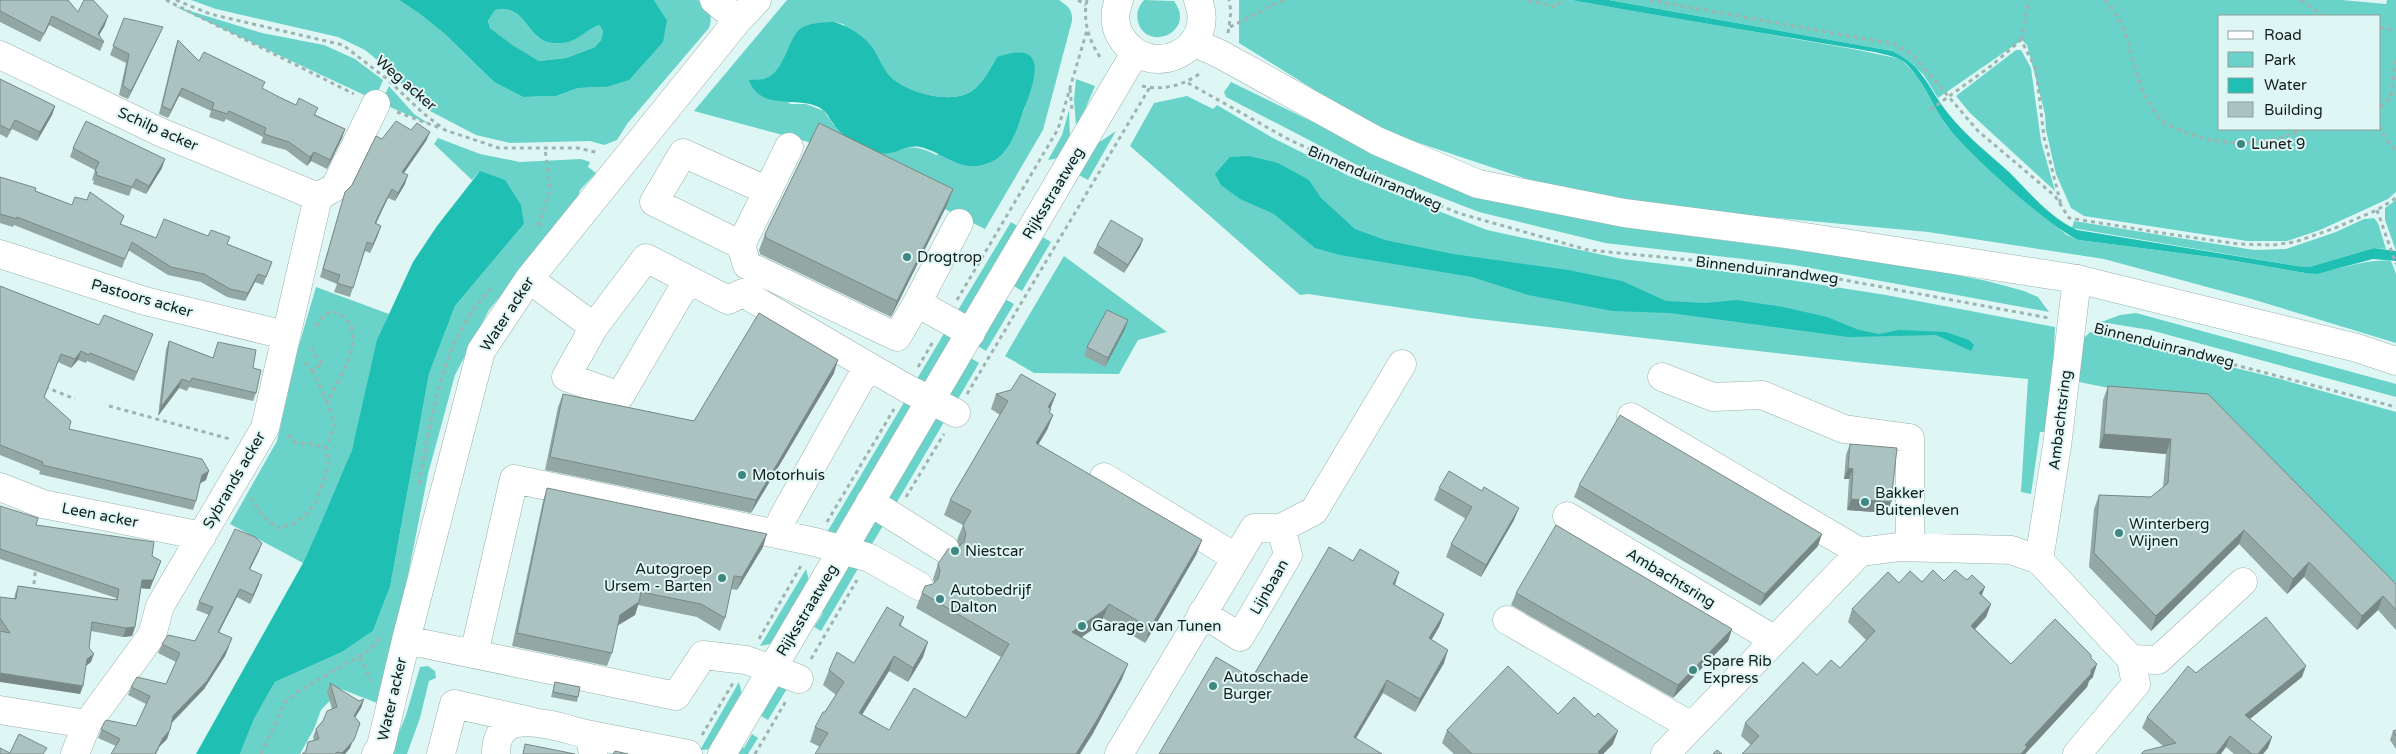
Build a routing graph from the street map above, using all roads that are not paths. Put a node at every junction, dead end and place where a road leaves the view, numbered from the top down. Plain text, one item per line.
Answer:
1 (714, 0) edge
2 (757, 0) edge
3 (1119, 0) edge
4 (1198, 0) edge
5 (738, 20) junction
6 (1193, 42) junction
7 (1135, 53) junction
8 (0, 55) edge
9 (376, 104) road end
10 (789, 147) dead end
11 (634, 151) junction
12 (675, 166) junction
13 (768, 191) junction
14 (318, 197) junction
15 (959, 223) dead end
16 (741, 245) junction
17 (0, 254) edge
18 (529, 279) junction
19 (2077, 279) junction
20 (688, 280) junction
21 (917, 303) junction
22 (594, 327) junction
23 (971, 333) junction
24 (292, 343) junction
25 (2396, 361) edge
26 (1402, 364) dead end
27 (868, 366) junction
28 (1662, 377) dead end
29 (932, 399) junction
30 (956, 413) dead end
31 (1630, 417) dead end
32 (1104, 477) dead end
33 (0, 487) edge
34 (870, 502) junction
35 (1567, 516) dead end
36 (782, 519) dead end
37 (1281, 528) junction
38 (202, 536) junction
39 (1910, 547) junction
40 (945, 549) edge
41 (843, 550) junction
42 (1860, 552) junction
43 (1236, 556) junction
44 (2039, 560) junction
45 (2243, 582) dead end
46 (919, 586) dead end
47 (1202, 613) junction
48 (1507, 620) dead end
49 (395, 636) junction
50 (1775, 640) junction
51 (474, 654) junction
52 (2131, 660) junction
53 (772, 669) junction
54 (799, 679) dead end
55 (0, 710) edge
56 (530, 721) junction
57 (87, 724) junction
58 (1692, 726) junction
59 (589, 744) edge
60 (75, 754) edge
61 (376, 754) edge
62 (441, 754) edge
63 (496, 754) edge
64 (688, 754) edge
65 (722, 754) edge
66 (1119, 754) edge
67 (1665, 754) edge
68 (2077, 754) edge

1 - 5 street
2 - 5 street, Water acker
3 - 7 street
4 - 6 street
5 - 11 street, Water acker
6 - 7 street
6 - 19 street
7 - 23 street, Rijksstraatweg
8 - 14 street, Schilp acker
9 - 14 street
10 - 13 street
11 - 12 street
11 - 18 street, Water acker
12 - 13 street
12 - 16 street
13 - 16 street
14 - 24 street, Sybrands acker
15 - 21 street
16 - 21 street
17 - 24 street, Pastoors acker
18 - 22 street
18 - 49 street, Water acker
19 - 25 street
19 - 44 street, Ambachtsring
20 - 22 street
20 - 22 street
20 - 27 street
21 - 23 street
23 - 29 street, Rijksstraatweg
24 - 38 street, Sybrands acker
26 - 37 street
27 - 29 street
27 - 36 street
28 - 39 street
29 - 30 street
29 - 34 street, Rijksstraatweg
31 - 42 street
32 - 43 street
33 - 38 street, Leen acker
34 - 40 street
34 - 41 street, Rijksstraatweg
35 - 50 street, Ambachtsring
37 - 43 street
37 - 47 street, Lijnbaan
38 - 57 street, Sybrands acker
39 - 42 street
39 - 44 street
41 - 46 street, Rijksstraatweg
41 - 51 street
41 - 53 street, Rijksstraatweg
42 - 50 street
43 - 47 street
44 - 52 street
45 - 52 street
47 - 66 street
48 - 58 street
49 - 51 street
49 - 61 street, Water acker
50 - 58 street
51 - 53 street, Rijksstraatweg
52 - 68 street
53 - 54 street
53 - 65 street, Rijksstraatweg
55 - 57 street
56 - 59 street
56 - 62 street
56 - 63 street
57 - 60 street, Sybrands acker
58 - 67 street
59 - 64 street

